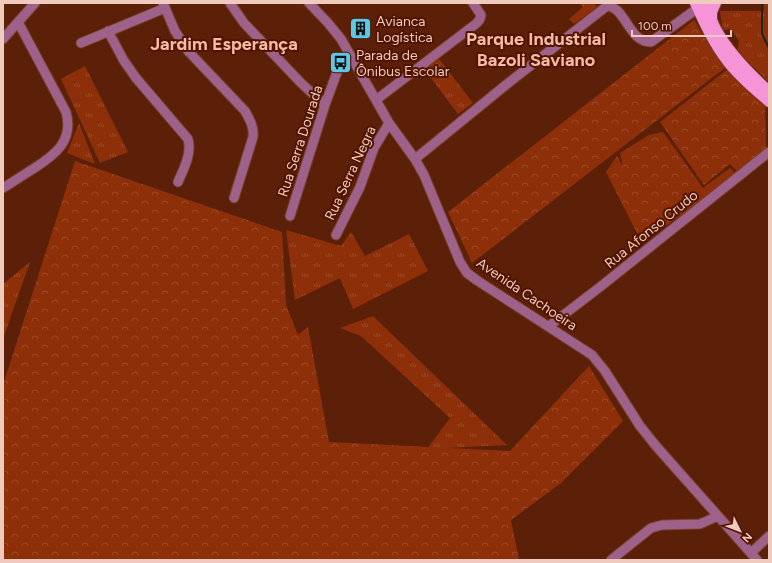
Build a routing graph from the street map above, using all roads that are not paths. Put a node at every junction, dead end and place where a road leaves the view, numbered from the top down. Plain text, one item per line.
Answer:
1 (35, 3) edge
2 (230, 3) edge
3 (309, 3) edge
4 (473, 3) edge
5 (716, 3) edge
6 (701, 4) edge
7 (164, 5) edge
8 (712, 19) junction
9 (18, 22) junction
10 (108, 31) junction
11 (3, 39) edge
12 (81, 43) dead end
13 (351, 56) junction
14 (376, 100) junction
15 (769, 100) edge
16 (325, 105) junction
17 (389, 123) junction
18 (769, 152) edge
19 (415, 159) junction
20 (178, 182) dead end
21 (3, 188) edge
22 (234, 198) dead end
23 (290, 216) dead end
24 (336, 235) dead end
25 (549, 326) junction
26 (718, 516) junction
27 (769, 536) edge
28 (754, 556) edge
29 (611, 560) edge

1 - 9 street
2 - 16 street
3 - 13 street, Avenida Cachoeira
4 - 14 street
5 - 8 main road
6 - 8 main road
6 - 15 main road
6 - 19 street
7 - 10 street
7 - 22 street
8 - 15 main road
9 - 11 street
9 - 21 street
10 - 12 street
10 - 20 street
13 - 14 street, Avenida Cachoeira
13 - 16 street, Rua Serra Dourada
14 - 17 street, Avenida Cachoeira
16 - 23 street, Rua Serra Dourada
17 - 19 street, Avenida Cachoeira
17 - 24 street, Rua Serra Negra
18 - 25 street, Rua Afonso Crudo
19 - 25 street, Avenida Cachoeira
25 - 26 street, Avenida Cachoeira
26 - 28 street, Avenida Cachoeira
26 - 29 street
27 - 28 street

